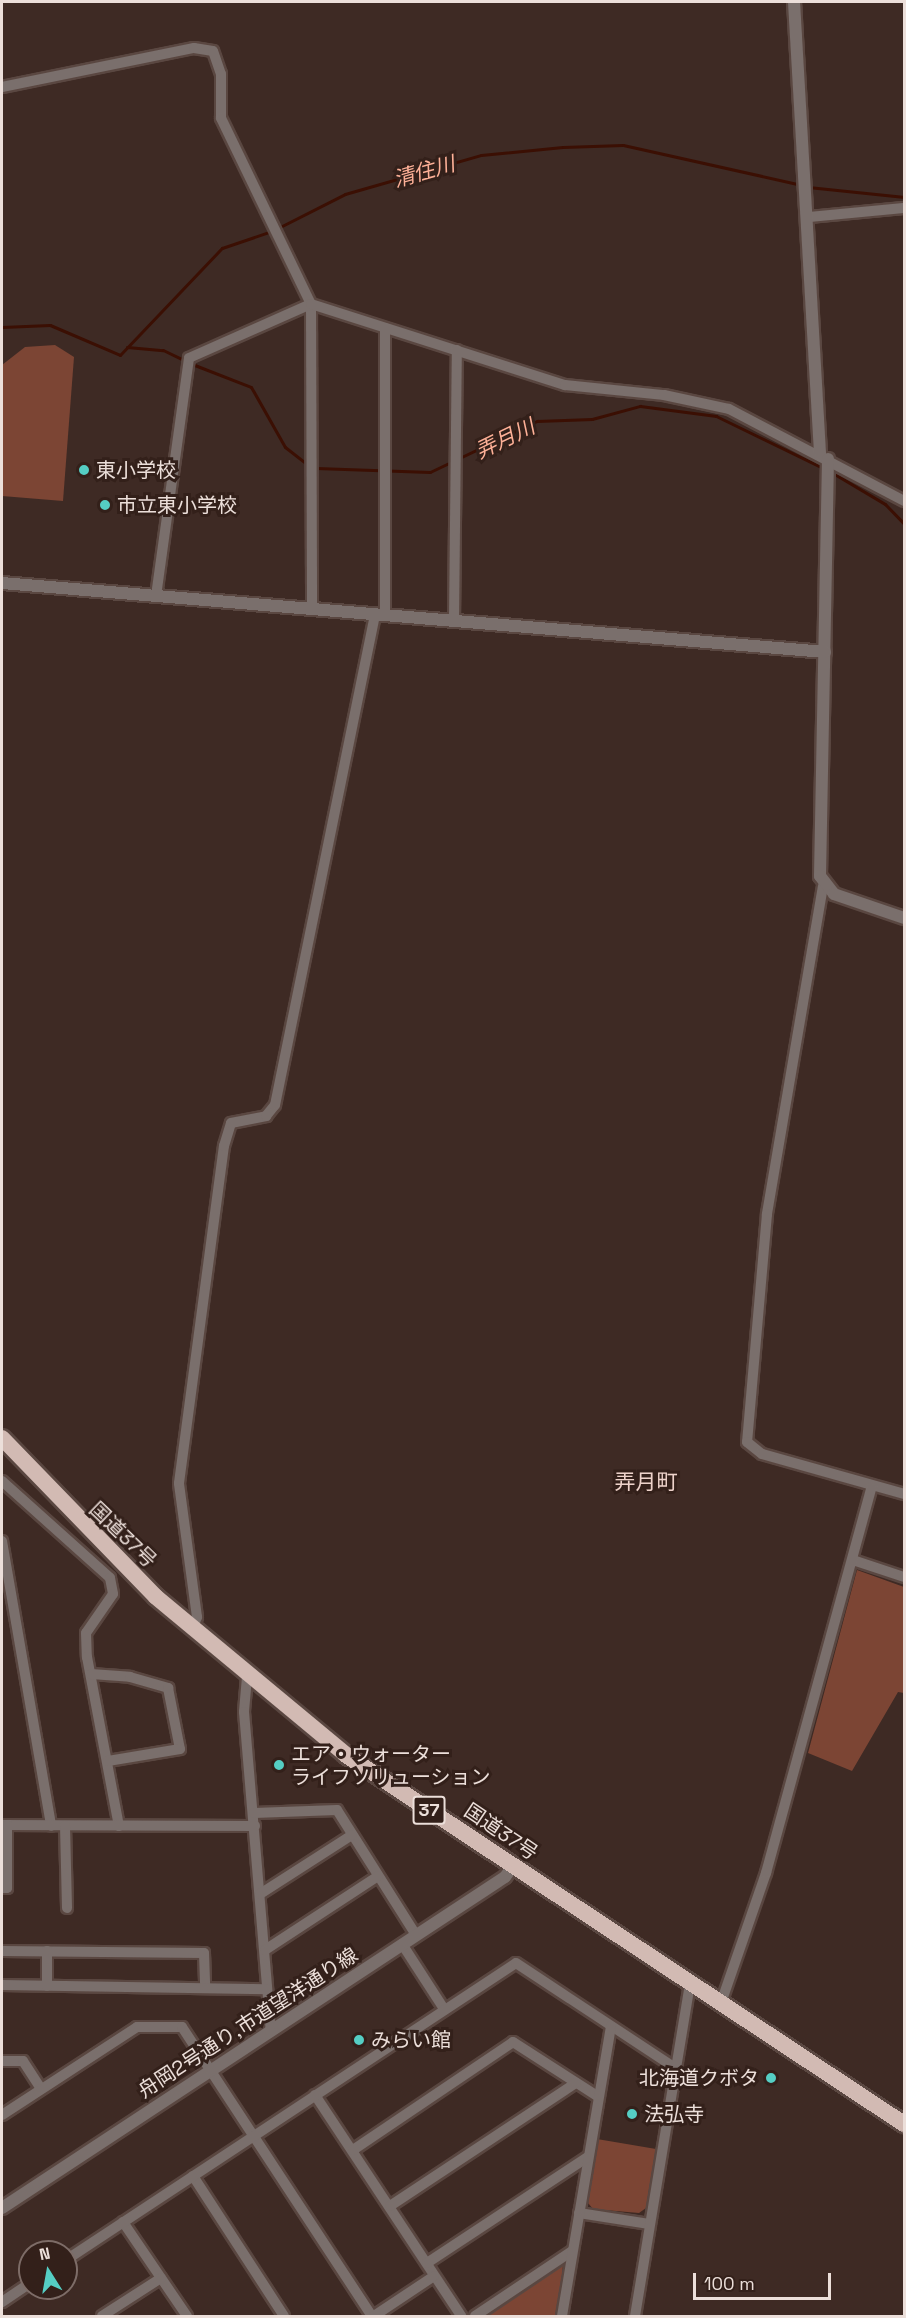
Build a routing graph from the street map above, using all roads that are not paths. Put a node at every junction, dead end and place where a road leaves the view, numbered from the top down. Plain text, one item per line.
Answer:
1 (794, 2) edge
2 (2, 87) edge
3 (904, 208) edge
4 (809, 217) junction
5 (311, 304) junction
6 (385, 328) junction
7 (457, 350) junction
8 (824, 457) junction
9 (904, 501) edge
10 (2, 583) edge
11 (156, 596) junction
12 (312, 609) junction
13 (380, 615) junction
14 (454, 621) junction
15 (825, 652) junction
16 (823, 886) junction
17 (904, 918) edge
18 (2, 1438) edge
19 (2, 1482) edge
20 (871, 1488) junction
21 (904, 1494) edge
22 (2, 1541) edge
23 (853, 1560) junction
24 (904, 1577) edge
25 (192, 1629) junction
26 (91, 1674) junction
27 (247, 1677) junction
28 (108, 1761) junction
29 (254, 1813) junction
30 (4, 1825) edge
31 (51, 1826) junction
32 (65, 1826) junction
33 (119, 1826) junction
34 (255, 1826) junction
35 (352, 1835) junction
36 (513, 1866) junction
37 (378, 1876) junction
38 (2, 1888) edge
39 (260, 1894) junction
40 (67, 1908) dead end
41 (416, 1935) junction
42 (402, 1944) junction
43 (265, 1950) junction
44 (2, 1951) edge
45 (47, 1951) junction
46 (690, 1982) junction
47 (2, 1985) edge
48 (47, 1986) junction
49 (205, 1988) junction
50 (267, 1989) junction
51 (721, 2003) junction
52 (444, 2009) junction
53 (611, 2026) junction
54 (271, 2031) junction
55 (2, 2061) edge
56 (675, 2068) junction
57 (211, 2070) junction
58 (576, 2083) junction
59 (41, 2089) junction
60 (315, 2095) junction
61 (597, 2096) junction
62 (2, 2115) edge
63 (904, 2124) edge
64 (254, 2136) junction
65 (353, 2150) junction
66 (588, 2157) junction
67 (193, 2176) junction
68 (390, 2206) junction
69 (2, 2208) edge
70 (579, 2213) junction
71 (123, 2222) junction
72 (650, 2224) junction
73 (572, 2251) junction
74 (78, 2252) edge
75 (427, 2264) junction
76 (434, 2276) junction
77 (161, 2278) junction
78 (18, 2291) edge
79 (2, 2302) edge
80 (102, 2316) edge
81 (187, 2316) edge
82 (284, 2316) edge
83 (373, 2316) edge
84 (461, 2316) edge
85 (475, 2316) edge
86 (562, 2316) edge
87 (635, 2316) edge

1 - 4 street
2 - 5 street
3 - 4 street
4 - 8 street
5 - 6 street
5 - 11 street
5 - 12 street
6 - 7 street
6 - 13 street
7 - 8 street
7 - 14 street
8 - 9 street
8 - 15 street
10 - 11 street
11 - 12 street
12 - 13 street
13 - 14 street
13 - 25 street
14 - 15 street
15 - 16 street
16 - 17 street
16 - 20 street
18 - 25 highway, 国道37号 / 37
19 - 26 street
20 - 21 street
20 - 23 street
22 - 31 street
23 - 24 street
23 - 51 street
25 - 27 highway, 国道37号 / 37
26 - 28 street
26 - 28 street
27 - 29 street
27 - 36 highway, 国道37号 / 37
28 - 33 street
29 - 34 street
29 - 35 street
30 - 31 street
30 - 38 street
31 - 32 street
32 - 33 street
32 - 40 street
33 - 34 street
34 - 39 street
35 - 37 street
35 - 39 street
36 - 41 street, 舟岡2号通り,市道望洋通り線
36 - 46 highway, 国道37号 / 37
37 - 41 street
37 - 43 street
39 - 43 street
41 - 42 street, 舟岡2号通り,市道望洋通り線
42 - 52 street
42 - 54 street, 舟岡2号通り,市道望洋通り線
43 - 50 street
44 - 45 street
45 - 48 street
45 - 49 street
46 - 51 highway, 国道37号 / 37
46 - 56 street
47 - 48 street
48 - 49 street
49 - 50 street
50 - 54 street
51 - 63 highway, 国道37号 / 37
52 - 53 street
52 - 60 street
53 - 56 street
53 - 61 street
54 - 57 street, 舟岡2号通り,市道望洋通り線
55 - 59 street
56 - 72 street
57 - 59 street
57 - 64 street
57 - 69 street, 舟岡2号通り,市道望洋通り線
58 - 61 street
58 - 65 street
58 - 68 street
59 - 62 street
60 - 64 street
60 - 65 street
61 - 66 street
64 - 67 street
64 - 83 street
65 - 68 street
66 - 70 street
66 - 75 street
67 - 71 street
67 - 82 street
68 - 75 street
70 - 72 street
70 - 73 street
71 - 74 street
71 - 77 street
72 - 87 street
73 - 85 street
73 - 86 street
75 - 76 street
76 - 83 street
76 - 84 street
77 - 80 street
77 - 81 street
78 - 79 street

